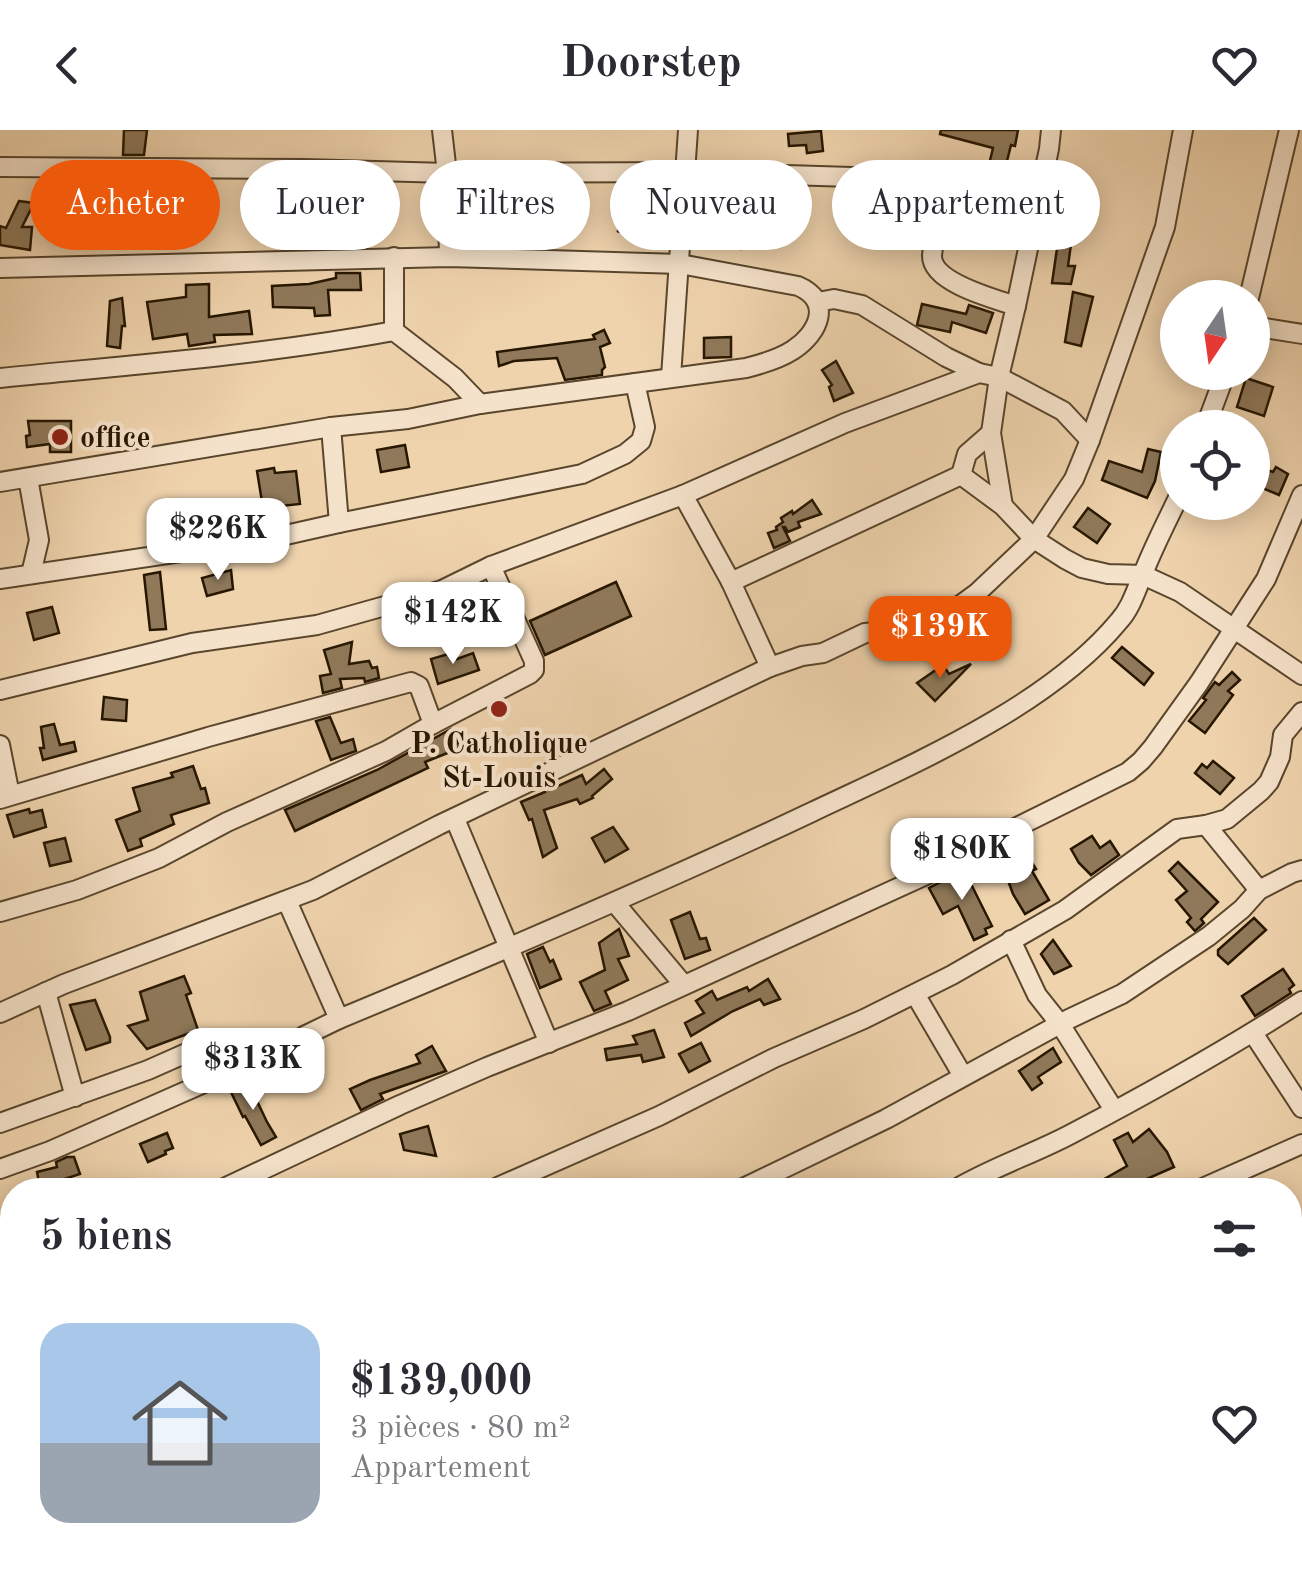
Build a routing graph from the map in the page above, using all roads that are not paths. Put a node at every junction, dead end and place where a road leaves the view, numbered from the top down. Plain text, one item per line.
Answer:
1 (442, 130) edge
2 (688, 130) edge
3 (1051, 130) edge
4 (1183, 130) edge
5 (1289, 130) edge
6 (445, 160) edge
7 (687, 160) edge
8 (0, 167) edge
9 (420, 172) edge
10 (812, 176) edge
11 (449, 250) edge
12 (681, 250) edge
13 (394, 257) junction
14 (449, 257) junction
15 (680, 264) junction
16 (0, 268) edge
17 (1254, 280) edge
18 (818, 302) junction
19 (1016, 306) junction
20 (1270, 329) edge
21 (394, 331) junction
22 (1302, 334) edge
23 (980, 373) junction
24 (671, 377) junction
25 (1000, 377) junction
26 (0, 378) edge
27 (635, 384) junction
28 (480, 404) junction
29 (331, 427) junction
30 (991, 433) junction
31 (1090, 440) junction
32 (960, 475) junction
33 (28, 478) junction
34 (0, 482) edge
35 (683, 495) junction
36 (1302, 495) edge
37 (1003, 506) junction
38 (1168, 520) edge
39 (339, 522) junction
40 (1034, 540) junction
41 (491, 566) junction
42 (30, 574) junction
43 (1142, 575) junction
44 (0, 580) edge
45 (732, 582) junction
46 (1234, 630) junction
47 (770, 667) junction
48 (1302, 676) edge
49 (0, 690) edge
50 (1302, 712) edge
51 (433, 724) junction
52 (0, 745) edge
53 (5, 797) edge
54 (454, 819) junction
55 (1206, 826) junction
56 (1302, 870) edge
57 (1259, 890) junction
58 (287, 901) junction
59 (615, 903) junction
60 (0, 912) edge
61 (1011, 940) junction
62 (508, 946) junction
63 (684, 984) junction
64 (46, 992) junction
65 (915, 994) junction
66 (1302, 1001) edge
67 (0, 1014) edge
68 (338, 1019) junction
69 (1060, 1024) junction
70 (1254, 1032) junction
71 (548, 1043) junction
72 (964, 1076) junction
73 (211, 1080) junction
74 (75, 1097) junction
75 (1302, 1108) edge
76 (1114, 1110) junction
77 (0, 1123) edge
78 (1302, 1144) edge
79 (0, 1169) edge
80 (246, 1178) edge
81 (518, 1178) edge
82 (764, 1178) edge
83 (973, 1178) edge
84 (1225, 1178) edge

1 - 6 street
2 - 7 street
3 - 19 street
4 - 31 street
5 - 17 street
8 - 9 street
10 - 19 street
11 - 14 street
12 - 15 street
13 - 14 street
13 - 16 street
13 - 21 street
14 - 15 street
15 - 18 street
15 - 24 street
18 - 23 street
18 - 24 street
19 - 25 street
20 - 22 street
21 - 26 street
21 - 28 street
23 - 25 street
23 - 35 street
24 - 27 street
25 - 30 street
25 - 31 street
27 - 28 street
27 - 39 street
28 - 29 street
29 - 33 street
29 - 39 street
30 - 32 street
30 - 37 street
31 - 40 street
32 - 37 street
32 - 45 street
33 - 34 street
33 - 42 street
35 - 41 street
35 - 45 street
36 - 46 street
37 - 40 street
38 - 43 street
39 - 42 street
40 - 43 street
40 - 47 street
41 - 49 street
41 - 51 street
42 - 44 street
43 - 46 street
43 - 59 street
45 - 47 street
46 - 48 street
46 - 63 street
47 - 54 street
50 - 55 street
51 - 53 street
51 - 60 street
52 - 53 street
54 - 58 street
54 - 62 street
55 - 57 street
55 - 61 street
56 - 57 street
57 - 69 street
58 - 64 street
58 - 68 street
59 - 62 street
59 - 63 street
61 - 65 street
61 - 69 street
62 - 68 street
62 - 71 street
63 - 71 street
64 - 67 street
64 - 74 street
65 - 72 street
65 - 81 street
66 - 70 street
68 - 73 street
69 - 72 street
69 - 76 street
70 - 75 street
70 - 76 street
71 - 80 street
72 - 82 street
73 - 74 street
73 - 79 street
74 - 77 street
76 - 83 street
78 - 84 street

